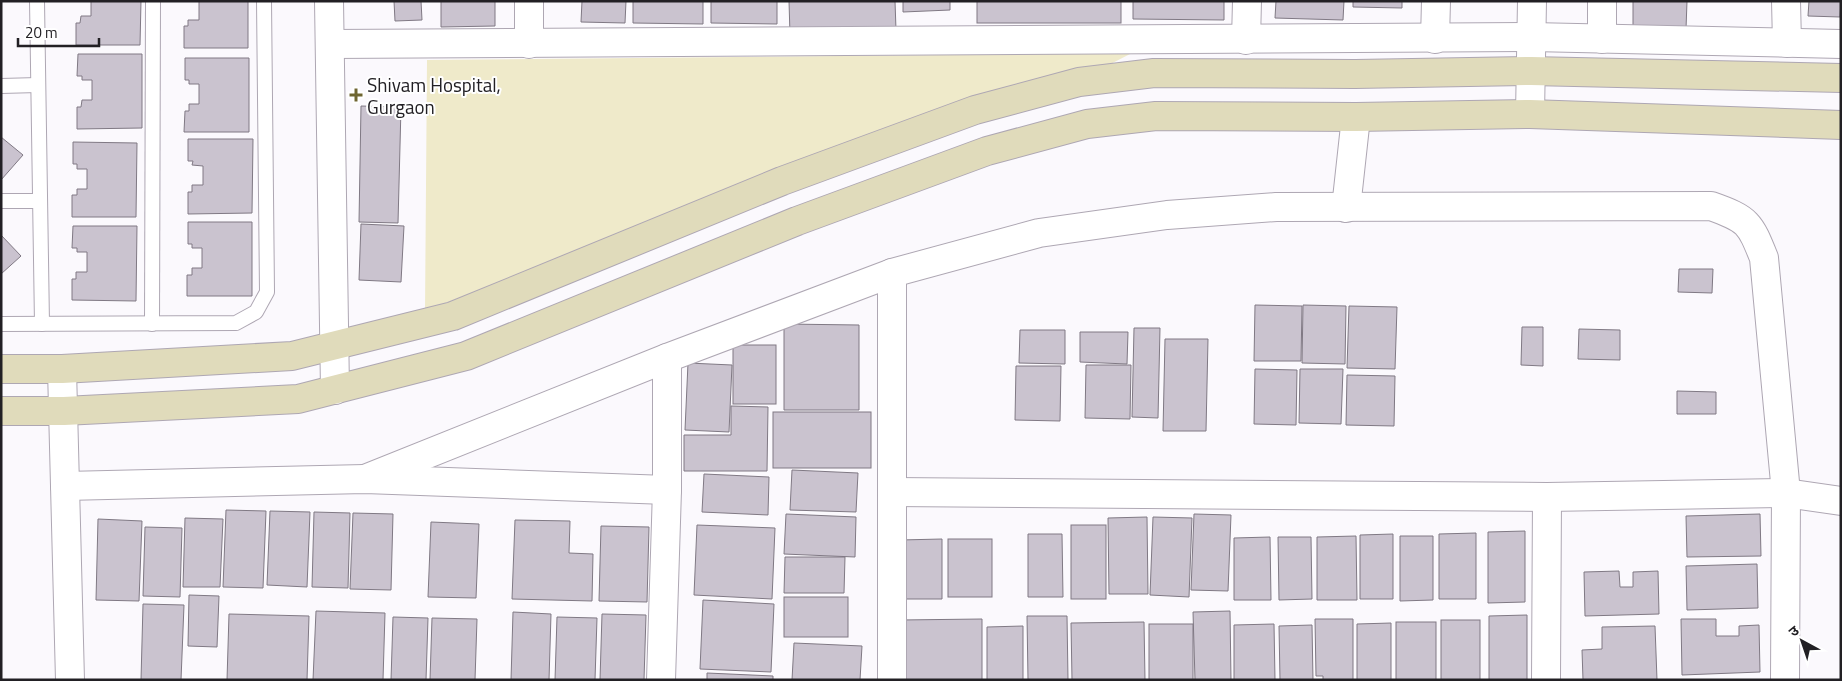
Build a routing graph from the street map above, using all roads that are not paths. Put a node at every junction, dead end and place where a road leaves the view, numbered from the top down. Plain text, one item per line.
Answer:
1 (37, 1) edge
2 (153, 1) edge
3 (264, 1) edge
4 (329, 1) edge
5 (529, 1) edge
6 (1247, 1) edge
7 (1436, 1) edge
8 (1532, 1) edge
9 (1602, 1) edge
10 (1786, 1) edge
11 (1532, 37) junction
12 (1435, 38) junction
13 (1602, 39) junction
14 (1246, 40) junction
15 (1787, 43) junction
16 (330, 44) junction
17 (529, 44) junction
18 (1841, 44) edge
19 (1531, 71) junction
20 (1841, 78) edge
21 (38, 85) junction
22 (1, 86) edge
23 (1530, 114) junction
24 (1356, 117) junction
25 (1841, 124) edge
26 (1, 201) edge
27 (39, 201) junction
28 (1346, 208) junction
29 (892, 273) junction
30 (1, 324) edge
31 (42, 324) junction
32 (152, 324) junction
33 (334, 346) junction
34 (667, 358) junction
35 (1, 369) edge
36 (62, 369) junction
37 (335, 390) junction
38 (1, 411) edge
39 (64, 411) junction
40 (365, 479) junction
41 (65, 486) junction
42 (667, 490) junction
43 (892, 492) junction
44 (1786, 493) junction
45 (1547, 497) junction
46 (1841, 501) edge
47 (70, 680) edge
48 (661, 680) edge
49 (892, 680) edge
50 (1546, 680) edge
51 (1785, 680) edge

1 - 21 lane
2 - 32 lane
3 - 32 lane
4 - 16 street
5 - 17 street
6 - 14 street
7 - 12 street
8 - 11 street
9 - 13 street
10 - 15 street
11 - 12 street
11 - 13 street
11 - 19 street
12 - 14 street
13 - 15 street
14 - 17 street
15 - 18 street
16 - 17 street
16 - 33 street
19 - 20 street
19 - 23 street
19 - 33 street
21 - 22 lane
21 - 27 lane
23 - 24 street
23 - 25 street
24 - 28 street
24 - 37 street
26 - 27 lane
27 - 31 lane
28 - 29 street
28 - 44 street
29 - 34 street
29 - 43 street
30 - 31 lane
31 - 32 lane
33 - 36 street
33 - 37 street
34 - 40 street
34 - 42 street
35 - 36 street
36 - 39 street
37 - 39 street
38 - 39 street
39 - 41 street
40 - 41 street
40 - 42 street
41 - 47 street
42 - 48 street
43 - 45 street
43 - 49 street
44 - 45 street
44 - 46 street
44 - 51 street
45 - 50 street

